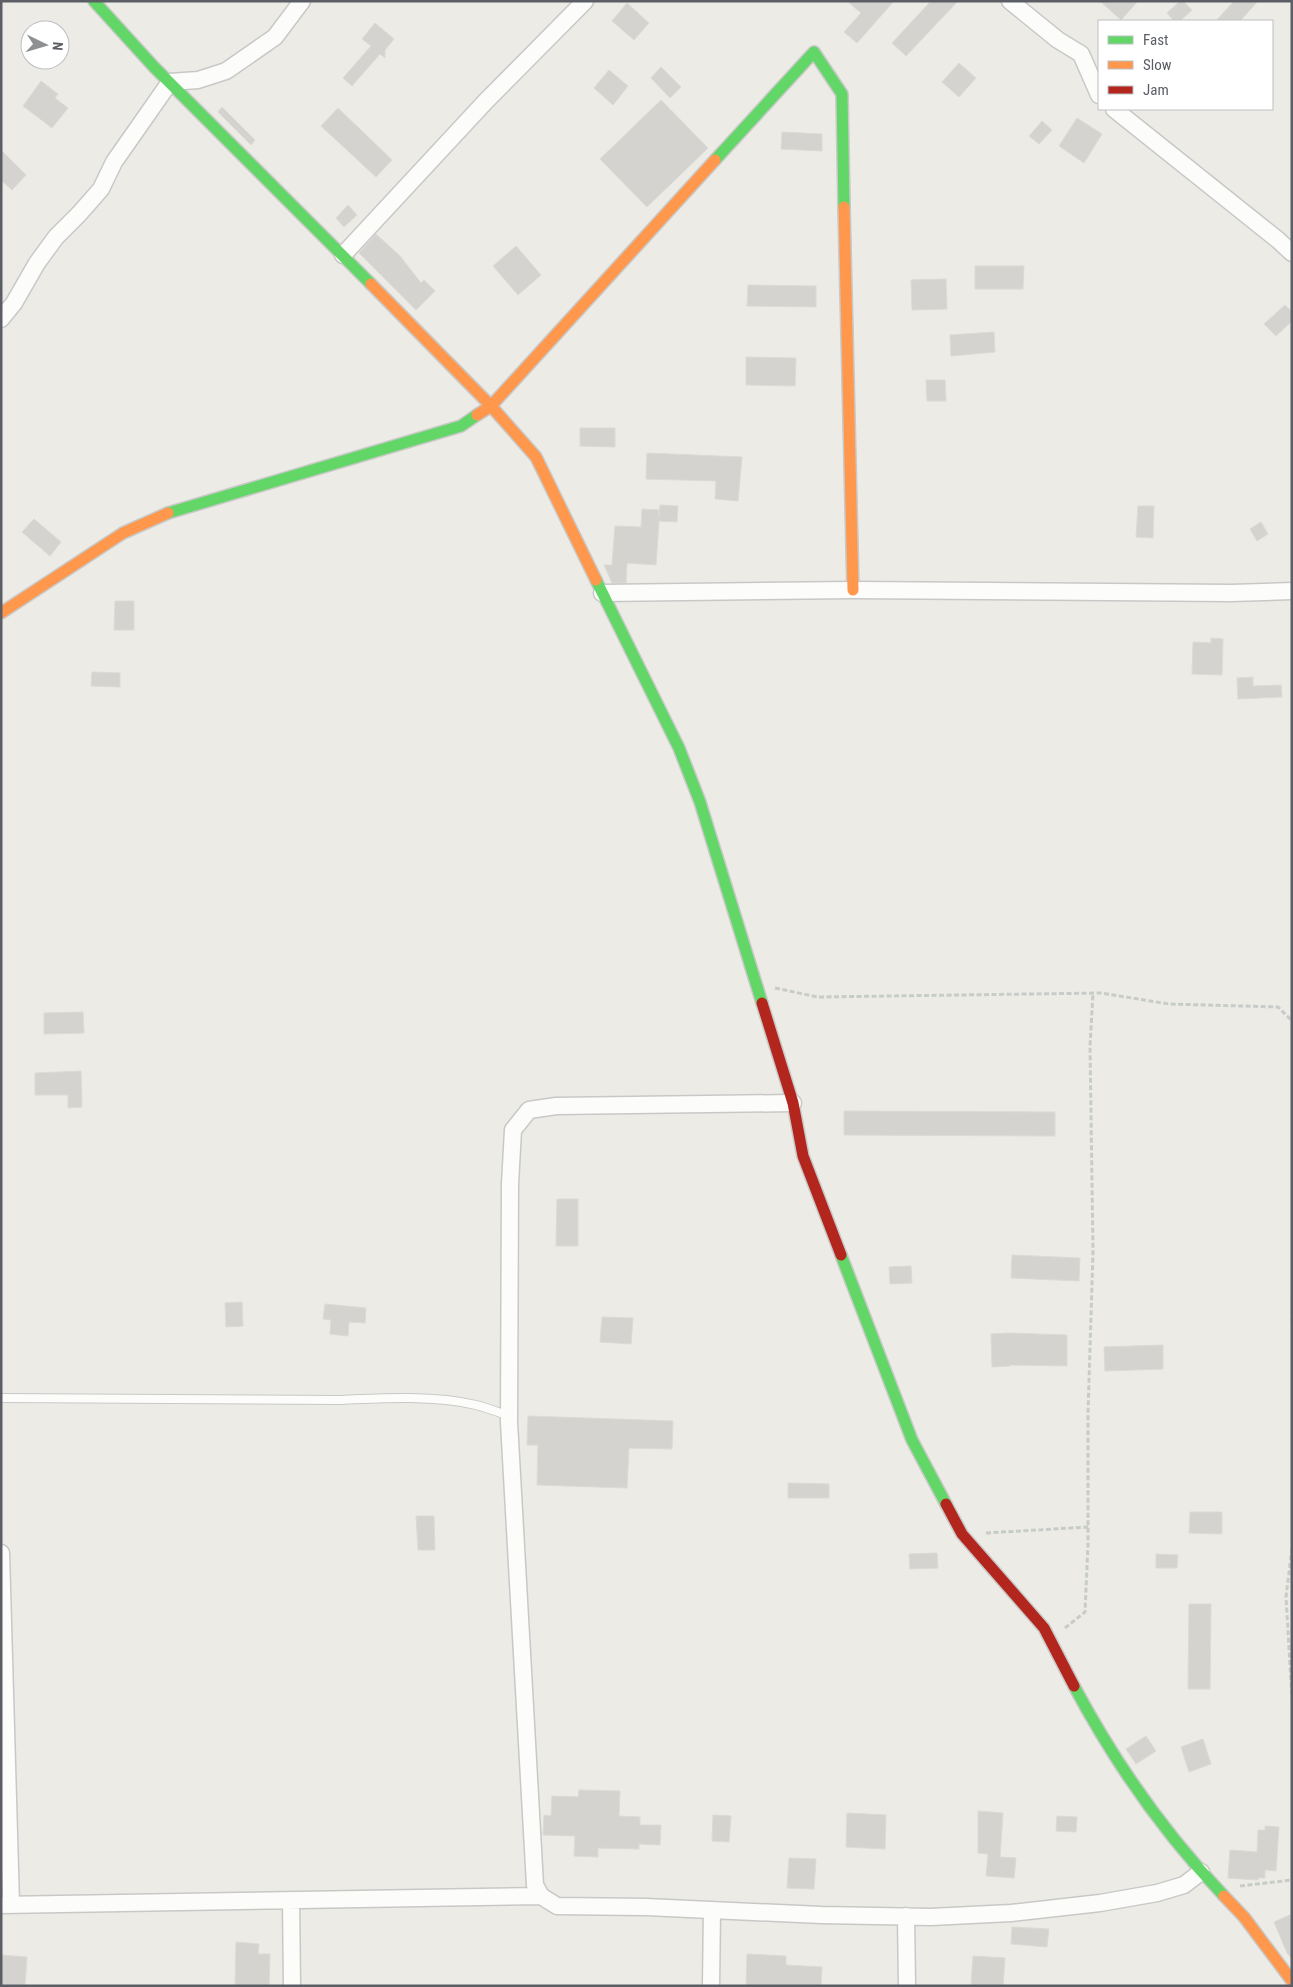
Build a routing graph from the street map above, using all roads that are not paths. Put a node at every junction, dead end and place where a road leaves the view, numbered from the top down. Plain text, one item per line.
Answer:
1 (94, 1) edge
2 (302, 1) edge
3 (585, 1) edge
4 (1010, 1) edge
5 (170, 82) junction
6 (1098, 93) edge
7 (1115, 110) edge
8 (1292, 253) edge
9 (343, 255) junction
10 (1, 319) edge
11 (492, 406) junction
12 (854, 590) junction
13 (1292, 591) edge
14 (602, 593) junction
15 (1, 613) edge
16 (792, 1102) junction
17 (1, 1398) edge
18 (509, 1416) junction
19 (1, 1553) edge
20 (2, 1597) edge
21 (1200, 1872) junction
22 (541, 1896) junction
23 (292, 1900) junction
24 (6, 1905) edge
25 (712, 1910) junction
26 (906, 1916) junction
27 (1292, 1981) edge
28 (292, 1986) edge
29 (711, 1986) edge
30 (907, 1986) edge

1 - 5 street
2 - 5 street
3 - 9 street
4 - 6 street
5 - 9 street
5 - 10 street
7 - 8 street
9 - 11 street
11 - 12 street
11 - 14 street
11 - 15 street
12 - 13 street
12 - 14 street
14 - 16 street
16 - 18 street
16 - 21 street
17 - 18 lane
18 - 22 street
19 - 20 street
20 - 24 street
21 - 26 street
21 - 27 street
22 - 23 street
22 - 25 street
23 - 24 street
23 - 28 street
25 - 26 street
25 - 29 street
26 - 30 street

